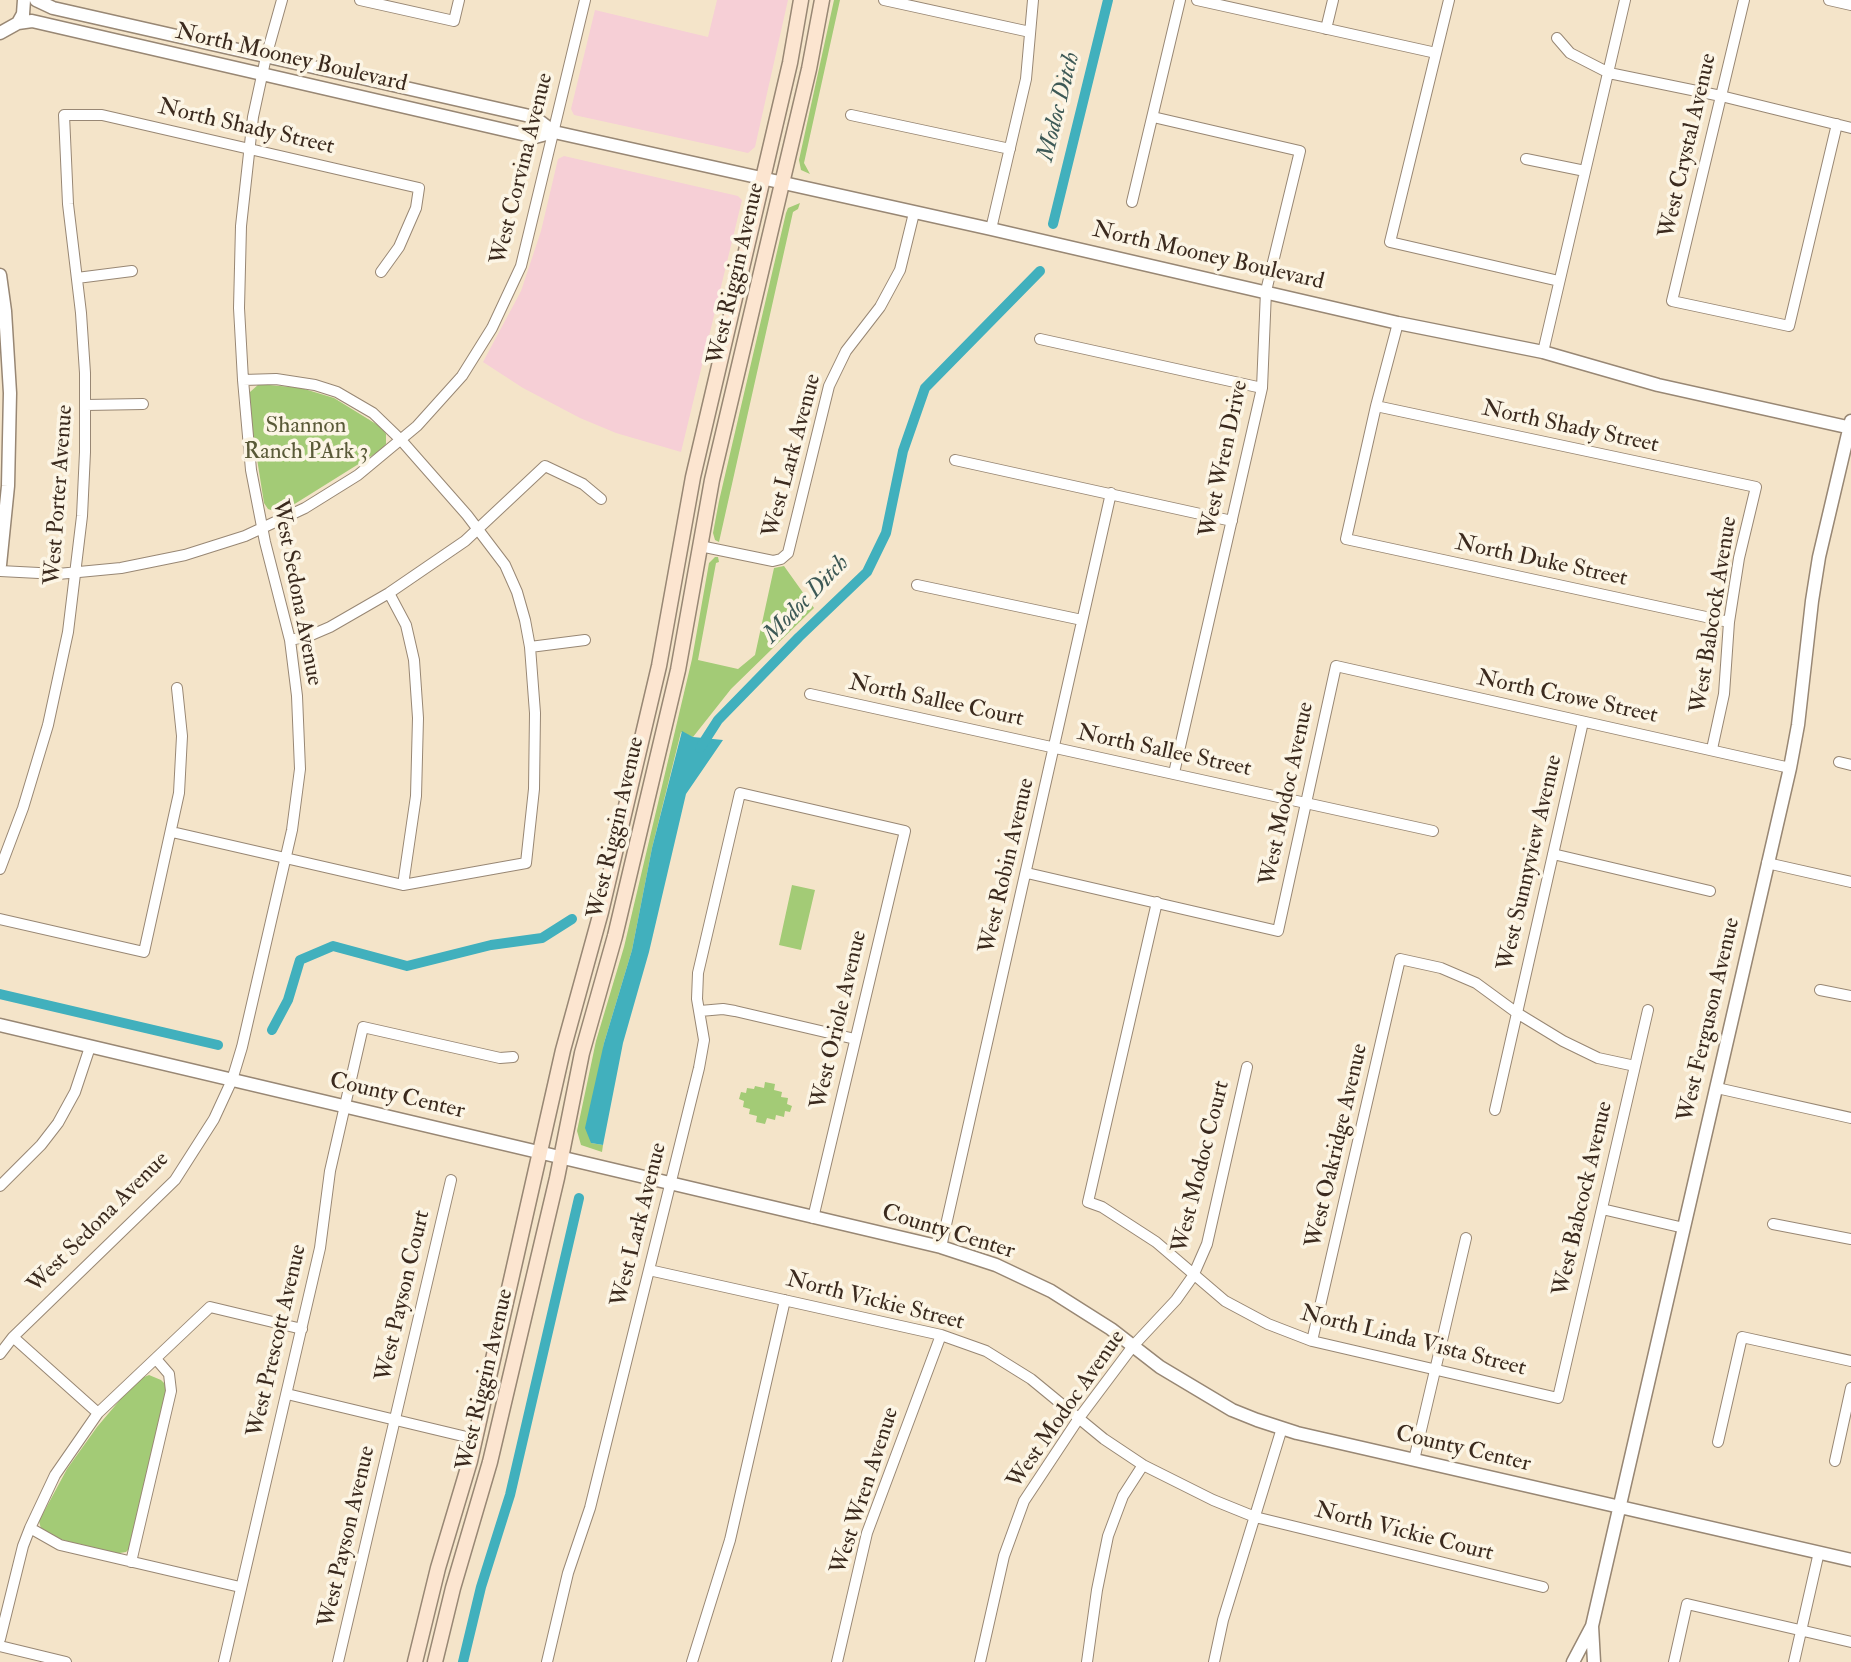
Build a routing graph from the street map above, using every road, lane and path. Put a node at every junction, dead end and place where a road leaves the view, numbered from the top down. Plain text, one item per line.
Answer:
1 (24, 0) edge
2 (36, 0) edge
3 (282, 0) edge
4 (360, 0) edge
5 (459, 0) edge
6 (585, 0) edge
7 (801, 0) edge
8 (822, 0) edge
9 (884, 0) edge
10 (1033, 0) edge
11 (1180, 0) edge
12 (1197, 0) edge
13 (1333, 0) edge
14 (1449, 0) edge
15 (1625, 0) edge
16 (1744, 0) edge
17 (1829, 0) edge
18 (1851, 5) edge
19 (10, 28) edge
20 (1326, 29) junction
21 (1030, 32) junction
22 (1557, 38) dead end
23 (0, 42) edge
24 (1436, 53) junction
25 (266, 57) junction
26 (262, 73) junction
27 (1609, 73) junction
28 (1721, 96) junction
29 (64, 115) joint
30 (851, 115) dead end
31 (1153, 117) junction
32 (1837, 124) junction
33 (1851, 128) edge
34 (554, 132) junction
35 (249, 149) junction
36 (1010, 149) junction
37 (1526, 159) dead end
38 (1586, 171) junction
39 (763, 180) junction
40 (781, 184) junction
41 (1132, 202) dead end
42 (914, 213) junction
43 (991, 229) junction
44 (132, 271) dead end
45 (381, 272) dead end
46 (0, 275) edge
47 (77, 278) junction
48 (1559, 281) junction
49 (1266, 292) junction
50 (1398, 323) junction
51 (1040, 339) dead end
52 (1543, 352) junction
53 (243, 380) junction
54 (1262, 388) junction
55 (142, 404) dead end
56 (86, 405) junction
57 (1376, 406) junction
58 (1850, 425) edge
59 (401, 440) junction
60 (955, 460) dead end
61 (1756, 488) joint
62 (1111, 493) junction
63 (601, 499) dead end
64 (1232, 521) junction
65 (262, 528) junction
66 (479, 529) junction
67 (700, 546) junction
68 (0, 565) edge
69 (0, 571) edge
70 (76, 573) junction
71 (917, 585) dead end
72 (389, 593) junction
73 (1082, 620) junction
74 (1729, 622) junction
75 (290, 640) junction
76 (585, 640) dead end
77 (530, 647) junction
78 (1336, 666) joint
79 (177, 688) dead end
80 (810, 694) dead end
81 (1583, 722) junction
82 (1055, 748) junction
83 (1712, 749) junction
84 (1839, 762) dead end
85 (1851, 765) edge
86 (1790, 768) junction
87 (1174, 773) junction
88 (1307, 802) junction
89 (905, 831) joint
90 (1433, 831) dead end
91 (172, 832) junction
92 (1553, 855) junction
93 (285, 857) junction
94 (1767, 863) junction
95 (0, 869) edge
96 (1027, 873) junction
97 (1851, 882) edge
98 (403, 885) junction
99 (1710, 891) dead end
100 (1157, 902) junction
101 (0, 919) edge
102 (1821, 990) dead end
103 (1851, 996) edge
104 (1648, 1010) dead end
105 (700, 1012) junction
106 (1517, 1013) junction
107 (0, 1025) edge
108 (855, 1040) junction
109 (90, 1047) junction
110 (513, 1057) dead end
111 (1635, 1066) junction
112 (1247, 1068) dead end
113 (232, 1080) junction
114 (1717, 1088) junction
115 (345, 1107) junction
116 (1495, 1110) dead end
117 (1851, 1118) edge
118 (541, 1152) junction
119 (561, 1157) junction
120 (451, 1180) dead end
121 (670, 1183) junction
122 (0, 1185) edge
123 (1602, 1209) junction
124 (813, 1218) junction
125 (1773, 1224) dead end
126 (1684, 1228) junction
127 (1465, 1238) dead end
128 (1851, 1239) edge
129 (941, 1247) junction
130 (649, 1270) junction
131 (1194, 1276) junction
132 (785, 1300) junction
133 (302, 1329) junction
134 (941, 1335) junction
135 (13, 1337) junction
136 (1312, 1341) junction
137 (1133, 1346) junction
138 (0, 1354) edge
139 (156, 1359) junction
140 (1851, 1361) edge
141 (1435, 1369) junction
142 (1851, 1388) edge
143 (287, 1394) junction
144 (1558, 1398) joint
145 (99, 1413) junction
146 (1079, 1418) junction
147 (395, 1420) junction
148 (1282, 1428) junction
149 (475, 1439) junction
150 (1718, 1442) dead end
151 (1414, 1460) junction
152 (1835, 1461) dead end
153 (1143, 1465) junction
154 (1620, 1508) junction
155 (1255, 1517) junction
156 (30, 1528) junction
157 (1819, 1552) junction
158 (1851, 1560) edge
159 (131, 1562) junction
160 (458, 1569) junction
161 (240, 1587) junction
162 (1543, 1587) dead end
163 (1592, 1626) junction
164 (1801, 1631) junction
165 (0, 1640) edge
166 (1851, 1642) edge
167 (0, 1646) edge
168 (66, 1662) edge
169 (224, 1662) edge
170 (338, 1662) edge
171 (415, 1662) edge
172 (435, 1662) edge
173 (547, 1662) edge
174 (692, 1662) edge
175 (836, 1662) edge
176 (980, 1662) edge
177 (1087, 1662) edge
178 (1214, 1662) edge
179 (1573, 1662) edge
180 (1594, 1662) edge
181 (1674, 1662) edge
182 (1794, 1662) edge

1 - 19 street
2 - 25 street, North Mooney Boulevard
3 - 25 street, West Sedona Avenue
4 - 5 street
6 - 34 street, West Corvina Avenue
7 - 39 main road, West Riggin Avenue
8 - 40 main road, West Riggin Avenue
9 - 21 street
10 - 21 street
11 - 31 street
12 - 20 street
13 - 20 street
14 - 24 street
15 - 27 street
16 - 28 street, West Crystal Avenue
17 - 18 street
19 - 23 street
19 - 26 street, North Mooney Boulevard
20 - 24 street
21 - 36 street
22 - 27 street
24 - 48 street
25 - 26 street, West Sedona Avenue
25 - 34 street, North Mooney Boulevard
26 - 34 street, North Mooney Boulevard
26 - 35 street, West Sedona Avenue
27 - 28 street
27 - 38 street
28 - 32 street
28 - 32 street, West Crystal Avenue
29 - 35 street, North Shady Street
29 - 47 street, West Porter Avenue
30 - 36 street
31 - 41 street
31 - 49 street, West Wren Drive
32 - 33 street
34 - 39 street, North Mooney Boulevard
34 - 59 street, West Corvina Avenue
35 - 45 street, North Shady Street
35 - 53 street, West Sedona Avenue
36 - 43 street
37 - 38 street
38 - 48 street
39 - 40 street, North Mooney Boulevard
39 - 118 main road, West Riggin Avenue
40 - 42 street, North Mooney Boulevard
40 - 67 main road, West Riggin Avenue
42 - 43 street, North Mooney Boulevard
42 - 67 street, West Lark Avenue
43 - 49 street, North Mooney Boulevard
44 - 47 street
46 - 68 street
47 - 56 street, West Porter Avenue
48 - 52 street
49 - 50 street, North Mooney Boulevard
49 - 54 street, West Wren Drive
50 - 52 street, North Mooney Boulevard
50 - 57 street
51 - 54 street
52 - 58 street, North Mooney Boulevard
53 - 59 street
53 - 65 street, West Sedona Avenue
54 - 64 street, West Wren Drive
55 - 56 street
56 - 70 street, West Porter Avenue
57 - 61 street, North Shady Street
57 - 74 street, North Duke Street
58 - 86 street, West Ferguson Avenue
59 - 65 street, West Corvina Avenue
59 - 66 street
60 - 62 street
61 - 74 street, West Babcock Avenue
62 - 64 street
62 - 73 street, West Robin Avenue
63 - 66 street
64 - 87 street, West Wren Drive
65 - 70 street, West Corvina Avenue
65 - 75 street, West Sedona Avenue
66 - 72 street
66 - 77 street
67 - 119 main road, West Riggin Avenue
69 - 70 street, West Corvina Avenue
70 - 95 street, West Porter Avenue
71 - 73 street
72 - 75 street
72 - 98 street
73 - 82 street, West Robin Avenue
74 - 83 street, West Babcock Avenue
75 - 93 street, West Sedona Avenue
76 - 77 street
77 - 98 street
78 - 81 street, North Crowe Street
78 - 88 street, West Modoc Avenue
79 - 91 street
80 - 82 street, North Sallee Court
81 - 83 street, North Crowe Street
81 - 92 street, West Sunnyview Avenue
82 - 87 street, North Sallee Street
82 - 96 street, West Robin Avenue
83 - 86 street, North Crowe Street
84 - 85 street
86 - 94 street, West Ferguson Avenue
87 - 88 street, North Sallee Street
88 - 90 street
88 - 100 street, West Modoc Avenue
89 - 105 street, West Lark Avenue
89 - 108 street, West Oriole Avenue
91 - 93 street
91 - 101 street
92 - 99 street
92 - 106 street, West Sunnyview Avenue
93 - 98 street
93 - 113 street, West Sedona Avenue
94 - 97 street
94 - 114 street, West Ferguson Avenue
96 - 100 street
96 - 129 street, West Robin Avenue
100 - 131 street, North Linda Vista Street
102 - 103 street
104 - 111 street, West Babcock Avenue
105 - 108 street
105 - 121 street, West Lark Avenue
106 - 111 street
106 - 116 street, West Sunnyview Avenue
106 - 136 street, West Oakridge Avenue
107 - 109 street, County Center
108 - 124 street, West Oriole Avenue
109 - 113 street, County Center
109 - 122 street
110 - 115 street, West Prescott Avenue
111 - 123 street, West Babcock Avenue
112 - 131 street, West Modoc Court
113 - 115 street, County Center
113 - 135 street, West Sedona Avenue
114 - 117 street
114 - 126 street, West Ferguson Avenue
115 - 118 street, County Center
115 - 133 street, West Prescott Avenue
118 - 119 street, County Center
118 - 149 main road, West Riggin Avenue
119 - 121 street, County Center
119 - 160 main road, West Riggin Avenue
120 - 147 street, West Payson Court
121 - 124 street, County Center
121 - 130 street, West Lark Avenue
123 - 126 street
123 - 144 street, West Babcock Avenue
124 - 129 street, County Center
125 - 128 street
126 - 154 street, West Ferguson Avenue
127 - 141 street
129 - 137 street, County Center
130 - 132 street, North Vickie Street
130 - 173 street, West Lark Avenue
131 - 136 street, North Linda Vista Street
131 - 137 street, West Modoc Avenue
132 - 134 street, North Vickie Street
132 - 174 street
133 - 139 street
133 - 143 street, West Prescott Avenue
134 - 146 street, North Vickie Street
134 - 175 street, West Wren Avenue
135 - 138 street, West Sedona Avenue
135 - 145 street
136 - 141 street, North Linda Vista Street
137 - 146 street, West Modoc Avenue
137 - 148 street, County Center
139 - 145 street
139 - 159 street
140 - 150 street
141 - 144 street, North Linda Vista Street
141 - 151 street
142 - 152 street
143 - 147 street
143 - 161 street, West Prescott Avenue
145 - 156 street
146 - 153 street, North Vickie Street
146 - 176 street, West Modoc Avenue
147 - 149 street
147 - 170 street, West Payson Avenue
148 - 151 street, County Center
148 - 155 street
149 - 160 main road
149 - 171 main road, West Riggin Avenue
151 - 154 street, County Center
153 - 155 street, North Vickie Street
153 - 177 street
154 - 157 street, County Center
154 - 163 street, West Ferguson Avenue
155 - 162 street, North Vickie Court
155 - 178 street
156 - 159 street
156 - 165 street
157 - 158 street, County Center
157 - 164 street
159 - 161 street
160 - 172 main road, West Riggin Avenue
161 - 169 street, West Prescott Avenue
163 - 179 street, West Ferguson Avenue
163 - 180 street, West Ferguson Avenue
164 - 166 street
164 - 181 street
164 - 182 street
167 - 168 street

